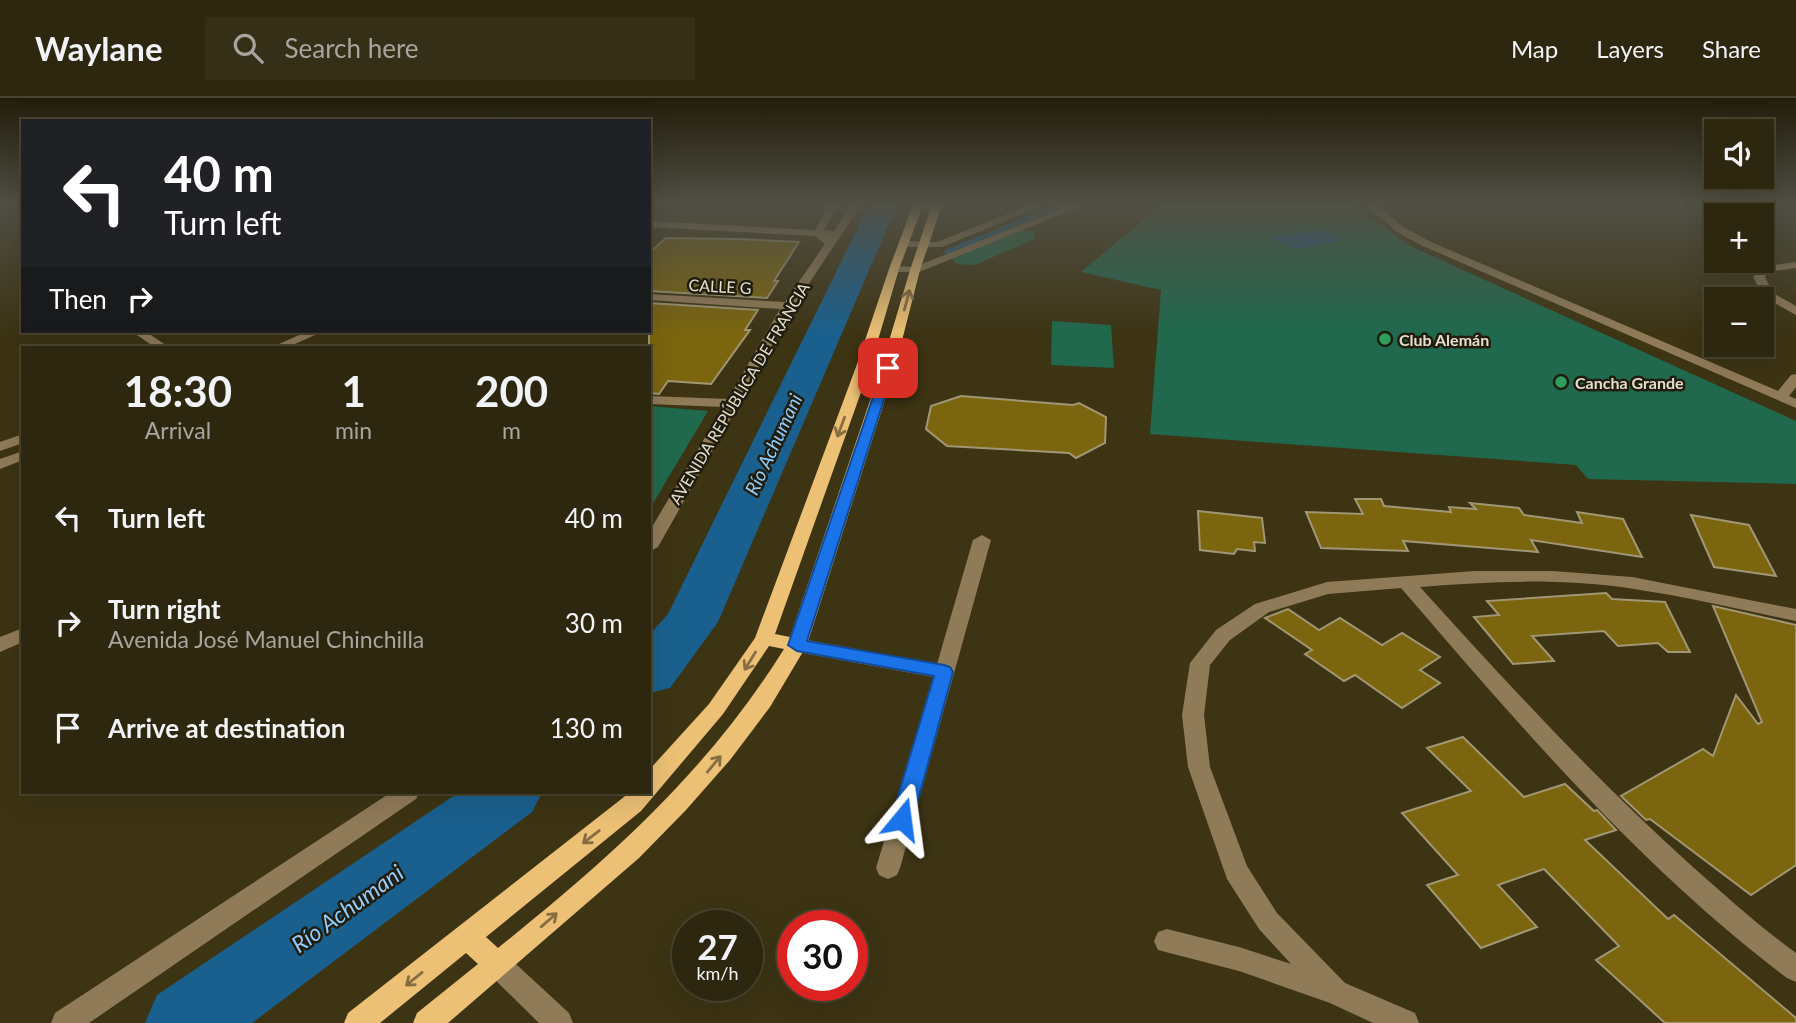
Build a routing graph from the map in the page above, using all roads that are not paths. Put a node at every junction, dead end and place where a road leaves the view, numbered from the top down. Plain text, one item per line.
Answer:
1 (826, 248) edge
2 (902, 248) edge
3 (921, 248) edge
4 (970, 248) edge
5 (1437, 248) edge
6 (1796, 265) edge
7 (894, 269) junction
8 (915, 270) junction
9 (651, 297) edge
10 (788, 306) junction
11 (1796, 311) edge
12 (140, 333) edge
13 (309, 333) edge
14 (160, 346) edge
15 (280, 346) edge
16 (863, 367) junction
17 (888, 368) junction
18 (1796, 379) edge
19 (1780, 398) junction
20 (651, 400) edge
21 (730, 403) junction
22 (1796, 404) edge
23 (21, 439) edge
24 (0, 447) edge
25 (21, 456) edge
26 (0, 464) edge
27 (982, 540) dead end
28 (651, 543) edge
29 (1406, 582) junction
30 (1796, 615) edge
31 (21, 636) edge
32 (764, 639) junction
33 (0, 645) edge
34 (797, 645) junction
35 (944, 672) junction
36 (651, 784) edge
37 (407, 794) edge
38 (642, 794) edge
39 (888, 868) dead end
40 (467, 936) junction
41 (1167, 941) dead end
42 (497, 964) junction
43 (1796, 969) edge
44 (1335, 992) junction
45 (65, 1023) edge
46 (359, 1023) edge
47 (427, 1023) edge
48 (559, 1023) edge
49 (1405, 1023) edge

1 - 10 street, AVENIDA REPÚBLICA DE FRANCIA
2 - 7 main road
3 - 8 main road
4 - 8 street
5 - 19 street
6 - 11 street
7 - 8 street
7 - 16 main road
17 -> 8 main road
9 - 10 street, CALLE G
10 - 21 street, AVENIDA REPÚBLICA DE FRANCIA
12 - 14 street
13 - 15 street
16 - 17 main road
16 -> 32 main road
17 - 34 main road
18 - 19 street
19 - 22 street
20 - 21 street
21 - 28 street, AVENIDA REPÚBLICA DE FRANCIA
23 - 24 street
25 - 26 street
27 - 35 street
29 - 30 street
29 - 43 street
29 - 44 street
31 - 33 street
32 - 34 main road
32 -> 36 main road
34 - 35 street
42 -> 34 main road
35 - 39 street
37 - 45 street
38 -> 40 main road
40 - 42 main road
40 -> 46 main road
41 - 44 street
42 - 47 main road
42 - 48 street
44 - 49 street

